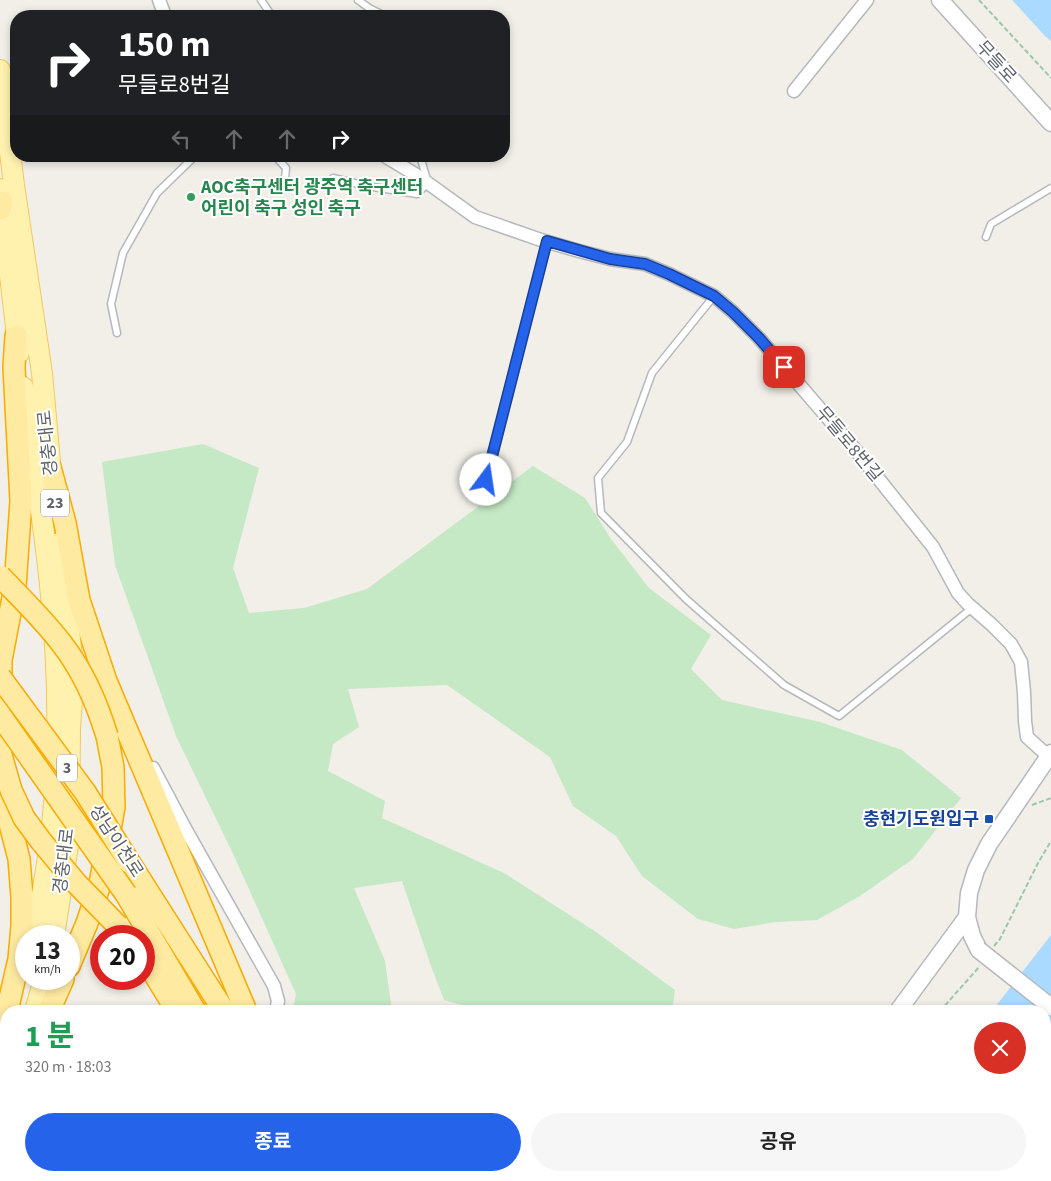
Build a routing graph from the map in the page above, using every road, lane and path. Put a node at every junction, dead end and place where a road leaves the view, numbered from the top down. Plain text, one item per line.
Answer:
1 (358, 0) edge
2 (867, 0) edge
3 (940, 0) edge
4 (979, 0) edge
5 (373, 10) edge
6 (0, 70) edge
7 (1051, 78) edge
8 (794, 92) dead end
9 (1051, 123) edge
10 (10, 152) edge
11 (11, 162) edge
12 (189, 162) edge
13 (280, 162) edge
14 (395, 162) edge
15 (422, 162) edge
16 (333, 178) dead end
17 (428, 183) junction
18 (1051, 188) edge
19 (284, 189) dead end
20 (1, 200) edge
21 (986, 237) dead end
22 (547, 241) junction
23 (714, 296) junction
24 (117, 333) dead end
25 (16, 336) junction
26 (50, 467) junction
27 (486, 480) dead end
28 (0, 576) edge
29 (972, 608) junction
30 (0, 677) edge
31 (106, 680) junction
32 (0, 715) edge
33 (1050, 754) edge
34 (1, 755) edge
35 (0, 794) edge
36 (1051, 841) edge
37 (967, 917) junction
38 (36, 925) edge
39 (56, 925) edge
40 (116, 925) edge
41 (80, 940) edge
42 (983, 956) junction
43 (155, 975) edge
44 (20, 990) edge
45 (41, 990) edge
46 (58, 990) edge
47 (8, 1005) edge
48 (16, 1005) edge
49 (37, 1005) edge
50 (52, 1005) edge
51 (173, 1005) edge
52 (191, 1005) edge
53 (220, 1005) edge
54 (243, 1005) edge
55 (277, 1005) edge
56 (902, 1005) edge
57 (945, 1005) edge
58 (1048, 1005) edge

1 - 5 lane
2 - 8 street
3 - 9 street, 무들로
4 - 7 path
6 - 10 main road, 경충대로 / 23
11 - 26 main road, 경충대로 / 23
12 - 24 lane
13 - 19 lane
14 - 17 street, 무들로8번길
15 - 17 lane
16 - 17 lane
17 - 22 street, 무들로8번길
18 - 21 lane
20 - 25 main road, 경충대로 / 23
22 - 23 street, 무들로8번길
22 - 27 lane
23 - 29 street, 무들로8번길
23 - 29 lane
25 - 34 highway
25 - 38 main road, 경충대로 / 23
26 - 31 highway
26 - 39 main road, 경충대로 / 23
28 - 41 highway, bridge
29 - 33 street, 무들로8번길
30 - 53 highway, 성남이천로 / 3, bridge
31 - 54 highway
31 - 55 street
32 - 52 highway, 성남이천로 / 3, bridge
33 - 37 street
34 - 40 highway, bridge
35 - 47 highway
36 - 42 path
37 - 42 street
37 - 56 street
42 - 57 path
42 - 58 street, bridge
43 - 51 highway
44 - 48 main road
45 - 49 main road
46 - 50 highway

